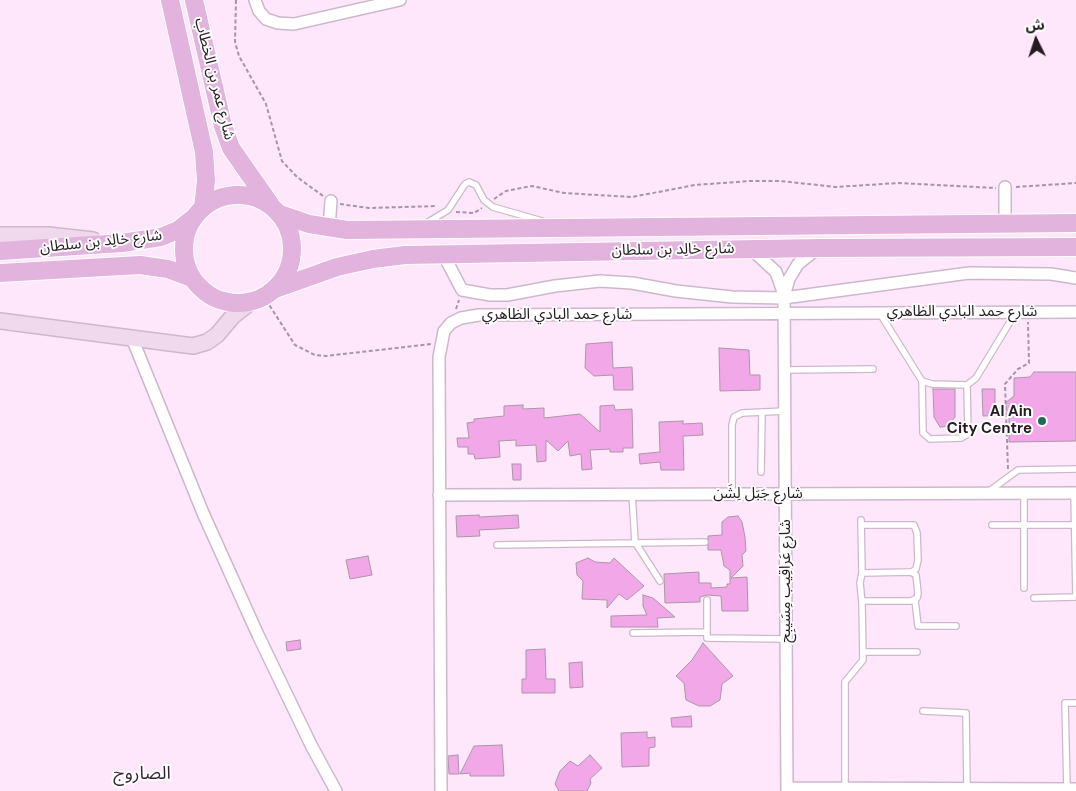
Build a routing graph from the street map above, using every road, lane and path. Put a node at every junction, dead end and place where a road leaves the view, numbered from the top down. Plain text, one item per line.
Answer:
1 (170, 0) edge
2 (194, 0) edge
3 (236, 0) edge
4 (255, 0) edge
5 (400, 0) edge
6 (1076, 183) edge
7 (1005, 187) junction
8 (331, 201) junction
9 (488, 204) junction
10 (448, 210) junction
11 (200, 211) junction
12 (276, 211) junction
13 (1076, 223) edge
14 (1005, 224) junction
15 (328, 228) junction
16 (568, 228) junction
17 (411, 229) junction
18 (0, 235) edge
19 (122, 243) junction
20 (1076, 246) edge
21 (818, 248) junction
22 (751, 249) junction
23 (0, 251) edge
24 (443, 254) junction
25 (0, 273) edge
26 (192, 278) junction
27 (1076, 278) edge
28 (462, 290) junction
29 (263, 296) junction
30 (784, 296) junction
31 (879, 312) junction
32 (1022, 312) junction
33 (1076, 312) edge
34 (784, 313) junction
35 (0, 321) edge
36 (451, 324) junction
37 (132, 338) junction
38 (441, 343) junction
39 (873, 369) dead end
40 (785, 370) junction
41 (922, 381) junction
42 (967, 384) junction
43 (785, 411) junction
44 (762, 412) junction
45 (1076, 469) edge
46 (762, 472) dead end
47 (1008, 476) junction
48 (1024, 492) junction
49 (986, 493) junction
50 (1075, 493) edge
51 (632, 494) junction
52 (732, 494) junction
53 (786, 494) junction
54 (439, 495) junction
55 (992, 525) dead end
56 (1024, 525) junction
57 (1074, 525) junction
58 (635, 542) junction
59 (705, 542) dead end
60 (497, 545) dead end
61 (912, 572) junction
62 (862, 573) junction
63 (660, 581) dead end
64 (1024, 588) dead end
65 (1076, 597) edge
66 (1034, 598) dead end
67 (707, 600) dead end
68 (915, 600) junction
69 (862, 601) junction
70 (956, 626) dead end
71 (707, 632) junction
72 (633, 633) dead end
73 (786, 639) junction
74 (862, 652) junction
75 (917, 652) dead end
76 (1076, 703) edge
77 (924, 712) dead end
78 (845, 788) junction
79 (967, 788) junction
80 (787, 789) edge
81 (891, 790) edge
82 (1066, 790) edge
83 (336, 791) edge
84 (441, 791) edge

1 - 11 main road, شارع عمر بن الخطاب
2 - 12 main road, شارع عمر بن الخطاب
3 - 8 path
4 - 5 street
6 - 7 path
7 - 9 path
7 - 14 street
8 - 10 path
8 - 15 street
9 - 10 path
9 - 10 lane
9 - 16 lane
10 - 17 lane
11 - 12 main road
11 - 19 main road, شارع خالِد بن سلطان
11 - 26 main road
12 - 15 main road, شارع خالِد بن سلطان
12 - 29 main road
13 - 14 main road, شارع خالِد بن سلطان
14 - 16 main road, شارع خالِد بن سلطان
15 - 17 main road, شارع خالِد بن سلطان
16 - 17 main road, شارع خالِد بن سلطان
18 - 19 main road
19 - 23 main road, شارع خالِد بن سلطان
20 - 21 main road, شارع خالِد بن سلطان
21 - 22 main road, شارع خالِد بن سلطان
21 - 30 street, شارع عَراقِيب مِسَيبِح
22 - 24 main road, شارع خالِد بن سلطان
22 - 30 street, شارع عَراقِيب مِسَيبِح
24 - 28 street
24 - 29 main road, شارع خالِد بن سلطان
25 - 26 main road, شارع خالِد بن سلطان
26 - 29 main road
27 - 30 street
28 - 30 street
28 - 36 path
29 - 37 main road
29 - 38 path
30 - 34 street, شارع عَراقِيب مِسَيبِح
31 - 32 street, شارع حمد البادي الظاهري
31 - 34 street, شارع حمد البادي الظاهري
31 - 41 lane
32 - 33 street, شارع حمد البادي الظاهري
32 - 42 lane
32 - 47 path
34 - 36 street, شارع حمد البادي الظاهري
34 - 40 street, شارع عَراقِيب مِسَيبِح
35 - 37 main road
36 - 38 street
37 - 83 street
38 - 54 street
39 - 40 lane
40 - 43 street, شارع عَراقِيب مِسَيبِح
41 - 42 lane
41 - 42 lane
43 - 44 lane
43 - 53 street, شارع عَراقِيب مِسَيبِح
44 - 46 lane
44 - 52 lane
45 - 47 lane
47 - 49 lane
48 - 49 street, شارع جَبَل لِشَن
48 - 50 street, شارع جَبَل لِشَن
48 - 56 lane
49 - 53 street, شارع جَبَل لِشَن
50 - 57 lane
51 - 52 street, شارع جَبَل لِشَن
51 - 54 street, شارع جَبَل لِشَن
51 - 58 lane
52 - 53 street, شارع جَبَل لِشَن
53 - 73 street, شارع عَراقِيب مِسَيبِح
54 - 84 street
55 - 56 lane
56 - 57 lane
56 - 64 lane
57 - 65 lane
58 - 59 lane
58 - 60 lane
58 - 63 lane
61 - 62 lane
61 - 62 lane
61 - 68 lane
62 - 69 lane
65 - 66 lane
67 - 71 lane
68 - 69 lane
68 - 70 lane
69 - 74 lane
71 - 72 lane
71 - 73 lane
73 - 80 street, شارع عَراقِيب مِسَيبِح
74 - 75 lane
74 - 78 lane
76 - 82 lane
77 - 79 lane
78 - 80 street
78 - 81 street
79 - 81 street
79 - 82 street

